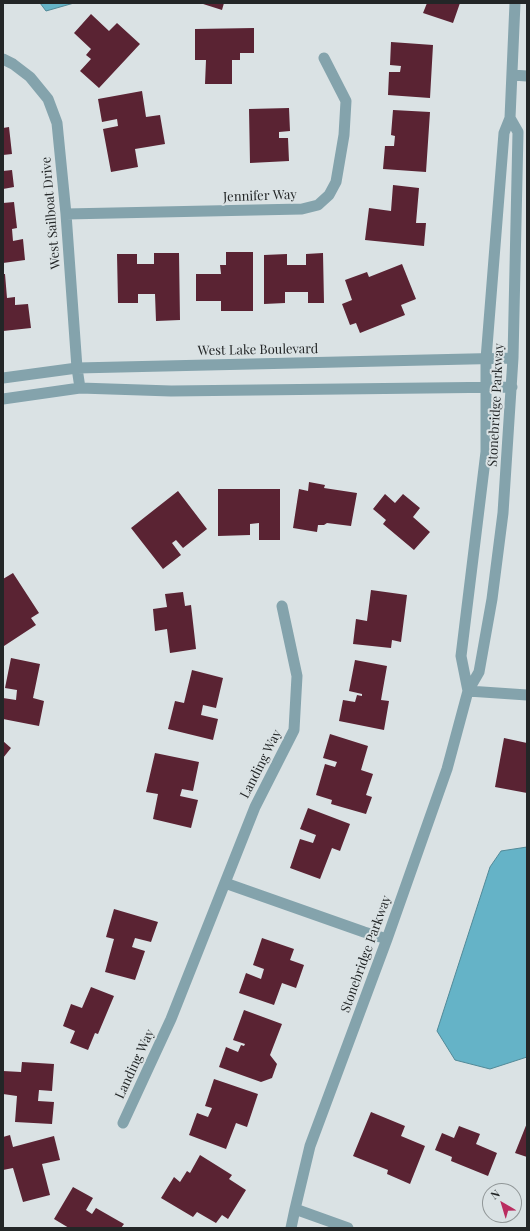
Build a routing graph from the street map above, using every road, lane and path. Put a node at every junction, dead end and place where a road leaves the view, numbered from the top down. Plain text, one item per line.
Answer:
1 (515, 3) edge
2 (324, 58) dead end
3 (3, 59) edge
4 (512, 75) junction
5 (527, 76) edge
6 (510, 118) junction
7 (66, 214) junction
8 (513, 358) junction
9 (486, 359) junction
10 (77, 368) junction
11 (3, 378) edge
12 (486, 387) junction
13 (512, 387) junction
14 (80, 388) junction
15 (3, 399) edge
16 (282, 606) dead end
17 (468, 691) junction
18 (527, 695) edge
19 (225, 883) junction
20 (387, 939) junction
21 (123, 1123) dead end
22 (295, 1209) junction
23 (291, 1228) edge
24 (348, 1228) edge

1 - 4 street, Stonebridge Parkway
2 - 7 street, Jennifer Way
3 - 7 street, West Sailboat Drive
4 - 5 street
4 - 6 street, Stonebridge Parkway
6 - 8 street, Stonebridge Parkway
6 - 9 street, Stonebridge Parkway
7 - 10 street, West Sailboat Drive
8 - 9 street, West Lake Boulevard
8 - 13 street, Stonebridge Parkway
9 - 10 street, West Lake Boulevard
9 - 12 street, Stonebridge Parkway
10 - 11 street, West Lake Boulevard
10 - 14 street, West Sailboat Drive
12 - 13 street
12 - 14 street
12 - 17 street, Stonebridge Parkway
13 - 17 street, Stonebridge Parkway
14 - 15 street
16 - 19 street, Landing Way
17 - 18 street
17 - 20 street, Stonebridge Parkway
19 - 20 street
19 - 21 street, Landing Way
20 - 22 street, Stonebridge Parkway
22 - 23 street, Stonebridge Parkway
22 - 24 street

